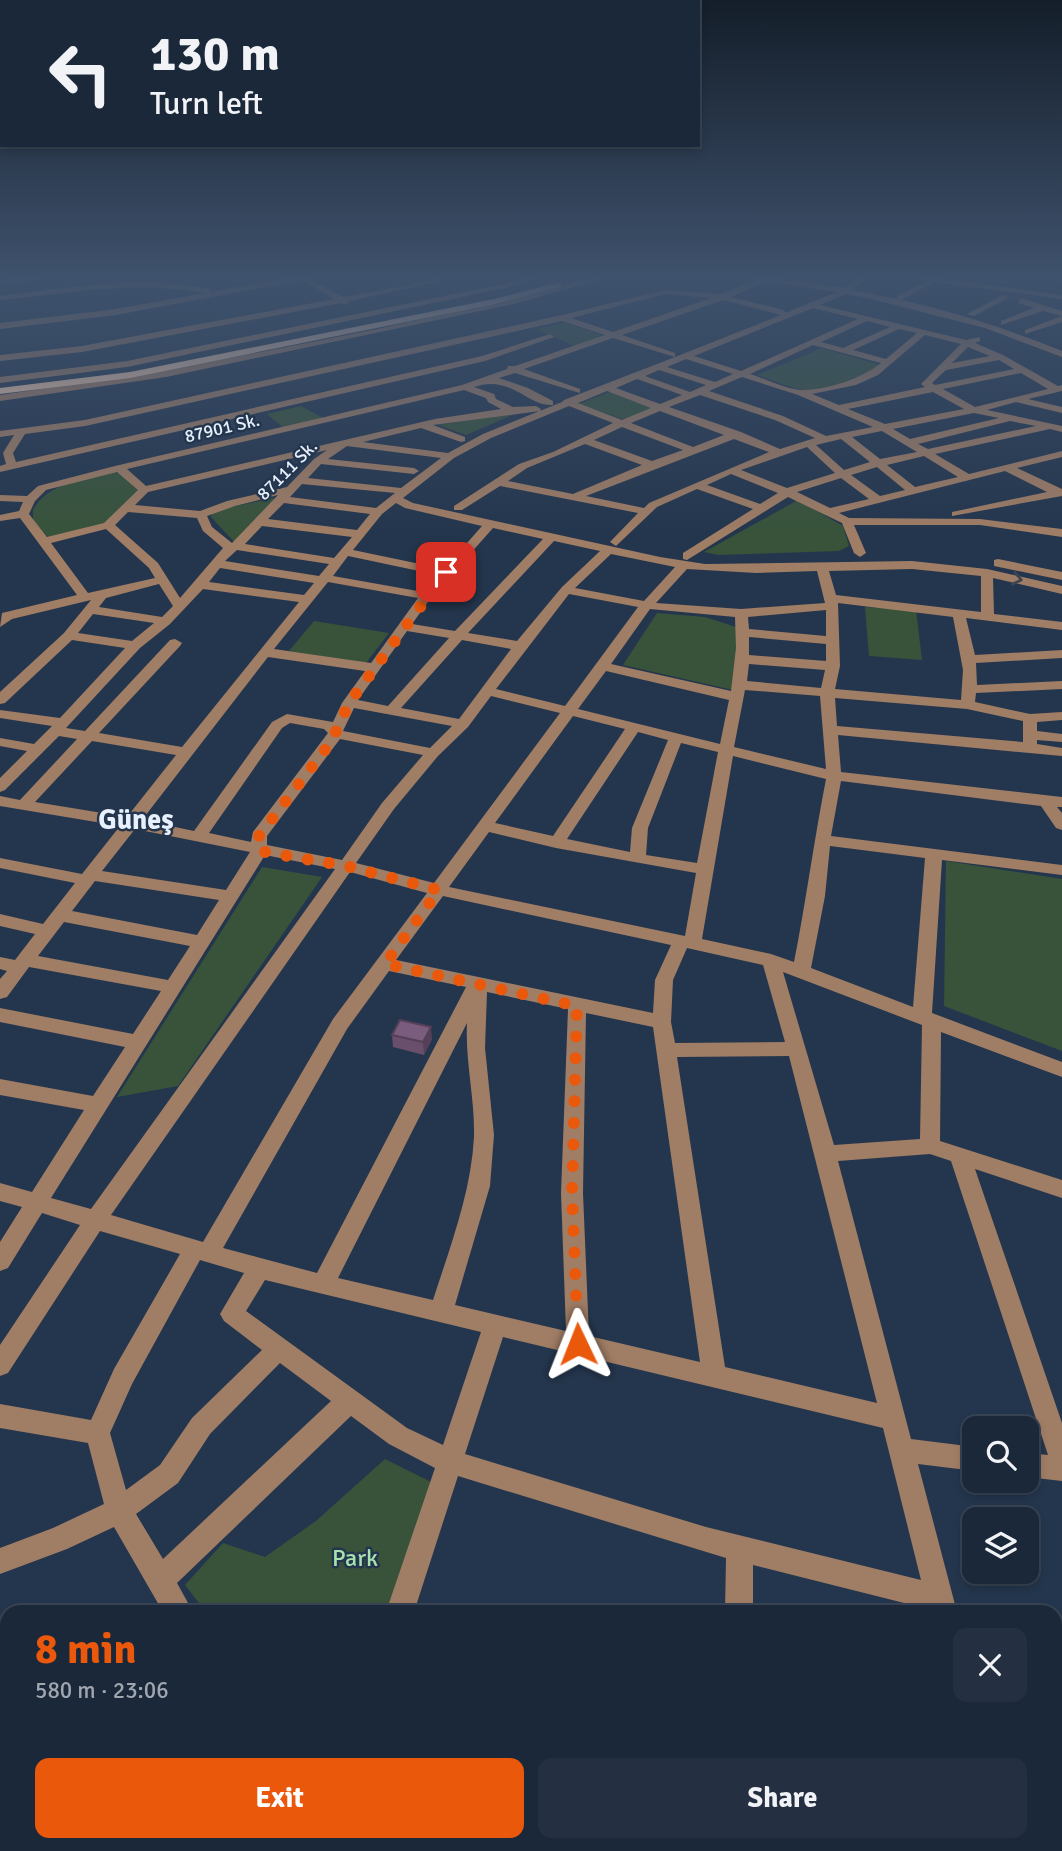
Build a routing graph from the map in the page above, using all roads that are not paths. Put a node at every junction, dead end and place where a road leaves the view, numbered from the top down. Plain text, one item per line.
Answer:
1 (135, 362) edge
2 (161, 362) edge
3 (193, 362) edge
4 (221, 362) edge
5 (360, 362) edge
6 (453, 362) edge
7 (498, 362) edge
8 (537, 362) edge
9 (653, 362) edge
10 (669, 362) edge
11 (705, 362) edge
12 (767, 362) edge
13 (886, 362) edge
14 (949, 362) edge
15 (970, 362) edge
16 (1010, 362) edge
17 (658, 367) junction
18 (945, 367) junction
19 (271, 369) dead end
20 (516, 370) junction
21 (1023, 370) junction
22 (742, 374) junction
23 (635, 375) junction
24 (288, 378) junction
25 (491, 379) junction
26 (0, 383) edge
27 (370, 385) junction
28 (716, 385) junction
29 (465, 387) junction
30 (605, 387) junction
31 (933, 388) junction
32 (1058, 390) edge
33 (0, 391) edge
34 (577, 391) junction
35 (695, 393) junction
36 (802, 393) junction
37 (0, 398) edge
38 (1015, 400) junction
39 (400, 402) junction
40 (567, 402) junction
41 (550, 403) junction
42 (353, 405) dead end
43 (380, 407) junction
44 (661, 407) junction
45 (839, 408) junction
46 (412, 409) dead end
47 (536, 409) junction
48 (511, 410) junction
49 (974, 410) junction
50 (1062, 410) edge
51 (251, 411) junction
52 (363, 411) junction
53 (379, 419) dead end
54 (1008, 419) junction
55 (397, 420) dead end
56 (418, 422) junction
57 (620, 424) junction
58 (883, 427) junction
59 (1047, 427) junction
60 (1062, 429) edge
61 (23, 431) junction
62 (0, 434) edge
63 (737, 434) junction
64 (844, 435) junction
65 (283, 438) junction
66 (461, 439) junction
67 (825, 439) junction
68 (584, 440) junction
69 (345, 443) junction
70 (907, 443) junction
71 (809, 444) junction
72 (695, 451) junction
73 (779, 452) junction
74 (923, 452) junction
75 (305, 453) junction
76 (1062, 454) edge
77 (436, 455) junction
78 (450, 456) junction
79 (318, 461) junction
80 (879, 463) junction
81 (652, 465) junction
82 (4, 467) edge
83 (1005, 467) junction
84 (119, 468) junction
85 (731, 470) junction
86 (414, 471) junction
87 (841, 473) junction
88 (966, 477) junction
89 (497, 481) junction
90 (297, 484) junction
91 (696, 485) junction
92 (144, 490) junction
93 (912, 490) junction
94 (787, 492) junction
95 (396, 494) junction
96 (575, 497) junction
97 (1061, 497) edge
98 (0, 499) edge
99 (30, 499) junction
100 (283, 499) junction
101 (878, 500) junction
102 (127, 508) junction
103 (458, 508) junction
104 (761, 508) junction
105 (644, 511) junction
106 (378, 512) junction
107 (828, 512) junction
108 (23, 514) junction
109 (201, 514) junction
110 (0, 518) edge
111 (847, 520) junction
112 (929, 520) junction
113 (260, 522) junction
114 (491, 523) junction
115 (108, 524) junction
116 (1062, 533) edge
117 (359, 534) junction
118 (551, 537) junction
119 (43, 541) junction
120 (612, 546) junction
121 (233, 547) junction
122 (860, 553) junction
123 (341, 557) junction
124 (685, 560) junction
125 (218, 564) junction
126 (822, 566) junction
127 (446, 572) junction
128 (987, 573) junction
129 (1062, 576) edge
130 (164, 579) junction
131 (323, 579) junction
132 (200, 585) junction
133 (566, 590) junction
134 (1062, 590) edge
135 (426, 596) junction
136 (307, 599) junction
137 (831, 602) junction
138 (89, 604) junction
139 (178, 604) junction
140 (646, 606) junction
141 (958, 612) junction
142 (741, 613) junction
143 (3, 614) edge
144 (988, 616) junction
145 (164, 621) junction
146 (1062, 626) edge
147 (404, 627) junction
148 (744, 632) junction
149 (69, 636) junction
150 (458, 638) junction
151 (831, 641) junction
152 (175, 643) dead end
153 (135, 645) junction
154 (520, 646) junction
155 (264, 652) junction
156 (1062, 654) edge
157 (742, 659) junction
158 (970, 659) junction
159 (602, 666) junction
160 (832, 666) junction
161 (375, 668) junction
162 (1062, 685) edge
163 (971, 689) junction
164 (487, 691) junction
165 (739, 691) junction
166 (827, 692) junction
167 (0, 700) edge
168 (349, 703) junction
169 (967, 705) junction
170 (391, 711) junction
171 (568, 711) junction
172 (0, 714) edge
173 (1062, 716) edge
174 (1030, 718) junction
175 (463, 724) junction
176 (59, 727) junction
177 (634, 727) junction
178 (829, 730) junction
179 (336, 734) junction
180 (89, 736) junction
181 (676, 737) junction
182 (1062, 738) edge
183 (1030, 741) junction
184 (0, 743) edge
185 (39, 749) junction
186 (186, 752) junction
187 (726, 752) junction
188 (1062, 752) edge
189 (433, 753) junction
190 (834, 776) junction
191 (0, 787) edge
192 (0, 801) edge
193 (1054, 802) edge
194 (24, 805) junction
195 (131, 823) junction
196 (1062, 825) edge
197 (485, 826) junction
198 (198, 837) junction
199 (822, 840) junction
200 (556, 843) junction
201 (259, 851) junction
202 (934, 854) junction
203 (638, 859) junction
204 (0, 863) edge
205 (346, 866) junction
206 (704, 869) junction
207 (1062, 870) edge
208 (89, 878) junction
209 (439, 890) junction
210 (230, 896) junction
211 (60, 915) junction
212 (0, 920) edge
213 (48, 931) junction
214 (202, 942) junction
215 (687, 942) junction
216 (771, 960) junction
217 (0, 963) edge
218 (22, 964) junction
219 (385, 964) junction
220 (801, 971) junction
221 (478, 983) junction
222 (173, 987) junction
223 (0, 992) edge
224 (577, 1006) junction
225 (0, 1014) edge
226 (927, 1019) junction
227 (662, 1022) junction
228 (137, 1042) junction
229 (794, 1049) junction
230 (667, 1050) junction
231 (1062, 1070) edge
232 (0, 1087) edge
233 (97, 1105) junction
234 (930, 1146) junction
235 (826, 1154) junction
236 (959, 1154) junction
237 (1062, 1189) edge
238 (0, 1192) edge
239 (37, 1201) junction
240 (96, 1219) junction
241 (202, 1251) junction
242 (0, 1261) edge
243 (260, 1268) junction
244 (323, 1284) junction
245 (441, 1313) junction
246 (495, 1325) junction
247 (578, 1344) junction
248 (278, 1349) junction
249 (0, 1365) edge
250 (714, 1376) junction
251 (349, 1401) junction
252 (0, 1416) edge
253 (892, 1418) junction
254 (98, 1433) junction
255 (900, 1450) junction
256 (962, 1457) edge
257 (1062, 1460) edge
258 (448, 1461) junction
259 (1039, 1466) edge
260 (1062, 1469) edge
261 (119, 1511) junction
262 (740, 1548) junction
263 (0, 1561) edge
264 (160, 1580) junction
265 (175, 1605) edge
266 (402, 1605) edge
267 (739, 1605) edge
268 (941, 1605) edge

1 - 26 street
2 - 26 main road
3 - 33 main road
4 - 37 street
5 - 24 street
6 - 27 street
7 - 20 street
8 - 20 street, 87901 Sk.
9 - 34 street
10 - 17 street
11 - 22 street
12 - 22 street
13 - 36 street
14 - 18 street
15 - 18 street
16 - 21 street
17 - 23 street
17 - 28 street
18 - 31 street
19 - 24 street
20 - 25 street, 87901 Sk.
20 - 34 street
21 - 31 street
21 - 32 street
22 - 28 street
22 - 36 street
23 - 30 street
23 - 35 street
24 - 61 street
25 - 29 street, 87901 Sk.
25 - 41 street
27 - 39 street
27 - 51 street
28 - 35 street
29 - 39 street, 87901 Sk.
29 - 48 street
30 - 40 street
30 - 44 street
31 - 45 street
31 - 49 street
32 - 38 street
34 - 41 street
35 - 44 street
35 - 67 street
36 - 45 street
38 - 49 street
38 - 50 street
39 - 43 street, 87901 Sk.
39 - 46 street
40 - 57 street
40 - 78 street
41 - 47 street
42 - 52 street
43 - 52 street, 87901 Sk.
43 - 53 street
44 - 57 street
44 - 63 street
45 - 58 street
47 - 48 street, 87111 Sk.
47 - 66 street
48 - 56 street, 87111 Sk.
49 - 54 street
49 - 58 street
51 - 65 street
51 - 82 street
52 - 65 street, 87901 Sk.
54 - 59 street
54 - 70 street
55 - 56 street
56 - 66 street
56 - 69 street, 87111 Sk.
57 - 68 street
57 - 72 street
58 - 64 street
58 - 70 street
59 - 60 street
59 - 74 street
61 - 62 street
61 - 82 street
63 - 72 street
63 - 73 street
64 - 67 street
64 - 80 street
65 - 75 street
65 - 84 street, 87901 Sk.
66 - 77 street
67 - 71 street
68 - 81 street
68 - 89 street
69 - 75 street
69 - 77 street
69 - 79 street, 87111 Sk.
70 - 74 street
71 - 73 street
71 - 87 street
72 - 81 street
73 - 85 street
74 - 80 street
74 - 88 street
75 - 92 street
76 - 83 street
77 - 78 street
77 - 86 street
78 - 95 street
79 - 86 street
79 - 90 street, 87111 Sk.
80 - 87 street
80 - 93 street
81 - 96 street
83 - 88 street
83 - 97 street
84 - 92 street
84 - 99 street, 87901 Sk.
85 - 91 street
85 - 94 street
86 - 95 street
87 - 94 street
87 - 101 street
88 - 93 street
89 - 96 street
89 - 103 street
90 - 95 street
90 - 100 street, 87111 Sk.
90 - 109 street
91 - 104 street
91 - 105 street
92 - 102 street
93 - 101 street
94 - 104 street
94 - 107 street
95 - 103 street
95 - 106 street
95 - 114 street
96 - 105 street
97 - 112 street
98 - 99 street
99 - 108 street
100 - 106 street
100 - 113 street, 87111 Sk.
101 - 107 street
102 - 109 street
102 - 115 street
103 - 120 street
104 - 124 street
105 - 120 street
106 - 117 street
107 - 111 street
108 - 110 street
108 - 119 street
109 - 121 street
111 - 112 street
111 - 122 street
112 - 116 street
113 - 117 street
113 - 121 street, 87111 Sk.
114 - 118 street
114 - 127 street
115 - 119 street
115 - 130 street
117 - 123 street
118 - 120 street
118 - 150 street
119 - 138 street
120 - 124 street
120 - 133 street
121 - 123 street
121 - 125 street, 87111 Sk.
122 - 124 street
122 - 129 street
123 - 127 street
123 - 131 street
124 - 126 street
124 - 140 street
125 - 131 street
125 - 132 street, 87111 Sk.
126 - 128 street
126 - 137 street
127 - 135 street
128 -> 134 street
128 - 144 street
130 - 138 street
130 - 139 street
131 - 135 street
131 - 136 street
132 - 136 street
132 - 139 street, 87111 Sk.
133 - 140 street
133 - 154 street
135 - 147 street
136 - 155 street
137 - 141 street
137 - 142 street
137 - 151 street
138 - 143 street
138 - 145 street
138 - 149 street
139 - 145 street, 87111 Sk.
140 - 142 street
140 - 159 street
141 - 144 street
141 - 158 street
142 - 148 street
144 - 146 street
145 - 153 street, 87111 Sk.
147 - 150 street
147 - 161 street
148 - 151 street
148 - 157 street
149 - 153 street
149 - 167 street
150 - 154 street
150 - 170 street
151 - 160 street
152 - 180 street
153 - 176 street, 87111 Sk.
154 - 164 street
155 - 161 street
155 - 186 street
156 - 158 street
157 - 160 street
157 - 165 street
158 - 163 street
159 - 165 street
159 - 171 street
160 - 166 street
161 - 168 street
162 - 163 street
163 - 169 street
164 - 171 street
164 - 175 street
165 - 166 street
165 - 187 street
166 - 169 street
166 - 178 street
168 - 170 street
168 - 179 street
169 - 174 street
170 - 175 street
171 - 177 street
171 - 197 street
172 - 176 street
173 - 174 street
174 - 183 street
175 - 189 street
176 - 180 street
176 - 185 street, 87111 Sk.
177 - 181 street
177 - 200 street
178 - 183 street
178 - 190 street
179 - 189 street
179 - 198 street
179 - 201 street
180 - 186 street
180 - 194 street
181 - 187 street
181 - 203 street
182 - 183 street
183 - 188 street
184 - 185 street
185 - 191 street, 87111 Sk.
186 - 195 street
187 - 190 street
187 - 206 street
189 - 205 street
190 - 193 street
190 - 199 street
192 - 194 street
193 - 196 street
194 - 195 street
195 - 198 street
195 - 208 street
197 - 200 street
197 - 209 street
198 - 201 street
199 - 202 street
199 - 220 street
200 - 203 street
201 - 205 street
201 - 210 street
202 - 207 street
202 - 226 street
203 - 206 street
204 - 208 street
205 - 209 street
205 - 240 street
206 - 215 street
208 - 210 street
208 - 211 street
209 - 215 street
209 - 219 street
210 - 214 street
211 - 213 street
211 - 214 street
212 - 213 street
213 - 218 street
214 - 222 street
215 - 216 street
215 - 227 street
216 - 220 street
216 - 229 street
217 - 218 street
218 - 222 street
218 - 223 street
219 - 221 street
219 - 241 street
220 - 226 street
221 - 224 street
221 - 244 street
221 - 245 street
222 - 228 street
224 - 227 street
224 - 247 street
225 - 228 street
226 - 231 street
226 - 234 street
227 - 230 street
228 - 233 street
229 - 230 street
229 - 235 street
230 - 250 street
232 - 233 street
233 - 239 street
234 - 235 street
234 - 236 street
235 - 253 street
236 - 237 street
236 - 257 street
238 - 239 street
239 - 240 street
239 - 242 street
240 - 241 street
240 - 249 street
241 - 243 street
241 - 254 street
243 - 244 street
243 - 248 street
244 - 245 street
245 - 246 street
246 - 247 street
246 - 258 street
247 - 250 street
248 - 251 street
248 - 261 street
250 - 253 street
251 - 258 street
251 - 264 street
252 - 254 street
253 - 255 street
254 - 261 street
255 - 256 street
255 - 268 street
258 - 262 street
258 - 266 street
259 - 260 street
261 - 263 street
261 - 264 street
262 - 267 street
262 - 268 street
264 - 265 street

